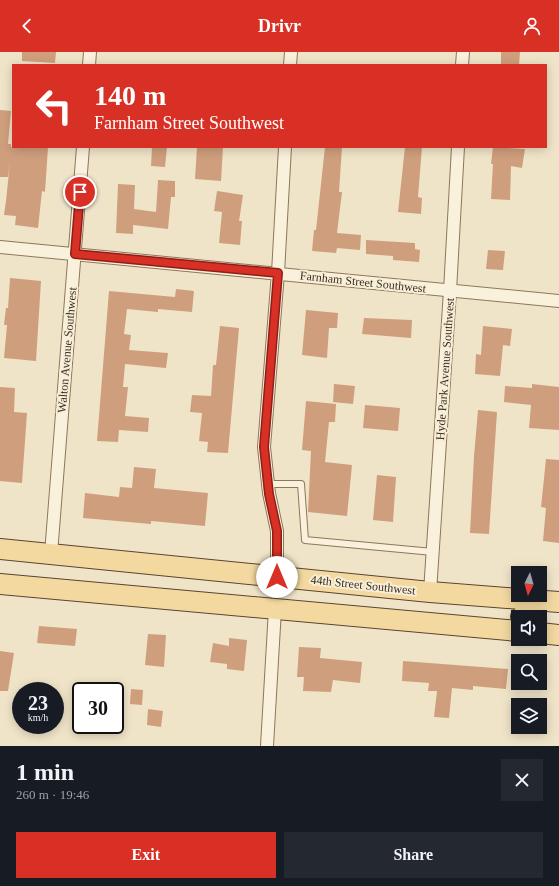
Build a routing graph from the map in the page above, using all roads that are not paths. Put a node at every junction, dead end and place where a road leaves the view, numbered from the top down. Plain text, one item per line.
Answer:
1 (90, 52) edge
2 (291, 52) edge
3 (463, 52) edge
4 (89, 64) edge
5 (290, 64) edge
6 (462, 64) edge
7 (83, 148) edge
8 (285, 148) edge
9 (458, 148) edge
10 (0, 247) edge
11 (75, 254) junction
12 (278, 273) junction
13 (450, 291) junction
14 (559, 301) edge
15 (268, 484) junction
16 (0, 549) edge
17 (433, 552) junction
18 (51, 554) junction
19 (277, 577) junction
20 (0, 584) edge
21 (430, 592) junction
22 (511, 598) edge
23 (547, 601) edge
24 (559, 602) edge
25 (275, 609) junction
26 (511, 618) edge
27 (452, 625) junction
28 (511, 631) edge
29 (547, 634) edge
30 (559, 635) edge
31 (267, 746) edge

1 - 4 street
2 - 5 street
3 - 6 street
7 - 11 street, Walton Avenue Southwest
8 - 12 street
9 - 13 street, Hyde Park Avenue Southwest
10 - 11 street, Farnham Street Southwest
11 - 12 street, Farnham Street Southwest
11 - 18 street, Walton Avenue Southwest
12 - 13 street, Farnham Street Southwest
12 - 15 street
13 - 14 street, Farnham Street Southwest
13 - 17 street, Hyde Park Avenue Southwest
15 - 17 lane
15 - 19 street
16 - 18 main road, 44th Street Southwest
17 - 21 street, Hyde Park Avenue Southwest
18 - 19 main road, 44th Street Southwest
19 - 21 main road, 44th Street Southwest
20 - 25 main road
21 - 22 main road, 44th Street Southwest
23 - 24 main road, 44th Street Southwest
25 - 27 main road
25 - 31 street
26 - 27 main road
27 - 28 main road
29 - 30 main road

